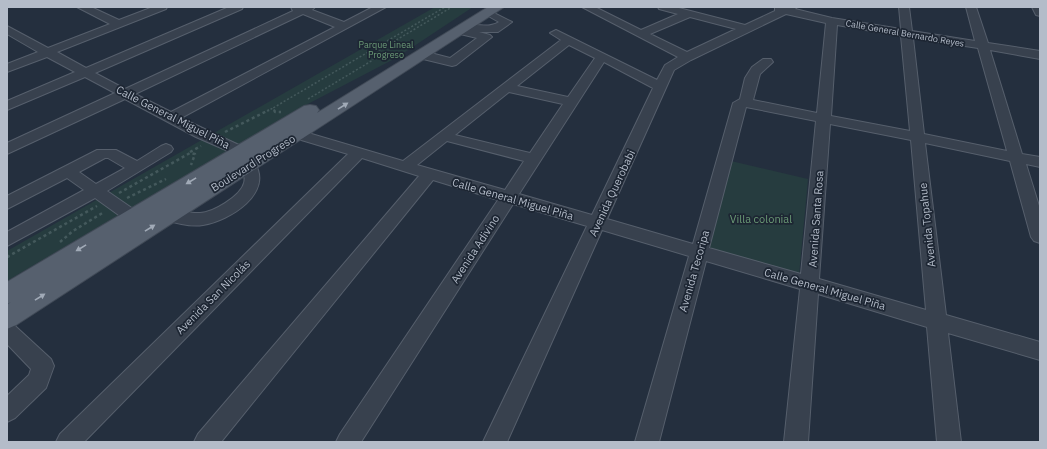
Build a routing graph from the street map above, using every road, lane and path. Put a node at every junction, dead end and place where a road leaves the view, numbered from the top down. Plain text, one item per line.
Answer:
1 (82, 7) edge
2 (162, 7) edge
3 (238, 7) edge
4 (381, 7) edge
5 (445, 7) edge
6 (452, 7) edge
7 (587, 7) edge
8 (663, 7) edge
9 (904, 7) edge
10 (971, 7) edge
11 (1037, 7) edge
12 (303, 8) edge
13 (783, 8) edge
14 (489, 9) edge
15 (1040, 13) edge
16 (516, 14) dead end
17 (688, 14) junction
18 (832, 21) junction
19 (120, 24) junction
20 (344, 26) junction
21 (463, 29) junction
22 (748, 29) junction
23 (10, 33) edge
24 (556, 33) dead end
25 (908, 33) junction
26 (641, 34) junction
27 (568, 40) junction
28 (984, 46) junction
29 (47, 52) junction
30 (422, 55) junction
31 (1040, 55) edge
32 (601, 57) junction
33 (687, 57) junction
34 (767, 62) dead end
35 (7, 68) edge
36 (85, 73) junction
37 (660, 87) junction
38 (506, 88) junction
39 (125, 94) junction
40 (572, 102) junction
41 (744, 102) junction
42 (312, 103) junction
43 (7, 106) edge
44 (273, 108) junction
45 (283, 112) dead end
46 (170, 118) junction
47 (825, 118) junction
48 (233, 128) dead end
49 (298, 134) junction
50 (443, 136) junction
51 (918, 137) junction
52 (7, 149) edge
53 (166, 149) dead end
54 (358, 152) junction
55 (195, 154) dead end
56 (245, 158) junction
57 (1017, 158) junction
58 (534, 159) junction
59 (1040, 162) edge
60 (405, 167) junction
61 (137, 168) junction
62 (187, 168) dead end
63 (67, 172) junction
64 (429, 174) junction
65 (170, 177) dead end
66 (95, 192) junction
67 (509, 197) junction
68 (7, 203) edge
69 (116, 205) junction
70 (169, 215) junction
71 (133, 216) junction
72 (598, 223) junction
73 (1040, 237) edge
74 (7, 240) edge
75 (56, 245) dead end
76 (699, 252) junction
77 (811, 285) junction
78 (7, 294) edge
79 (7, 318) edge
80 (937, 321) junction
81 (7, 331) edge
82 (1040, 351) edge
83 (7, 411) edge
84 (68, 442) edge
85 (206, 442) edge
86 (348, 442) edge
87 (495, 442) edge
88 (647, 442) edge
89 (796, 442) edge
90 (949, 442) edge

1 - 19 street
2 - 19 street
3 - 36 street
4 - 20 street
5 - 44 path
6 - 42 path
7 - 26 street
8 - 17 street
9 - 25 street, Avenida Topahue
10 - 28 street
11 - 15 street
12 - 20 street
12 - 39 street
13 - 18 street, Calle General Bernardo Reyes
13 - 22 street, Avenida Querobabi
14 - 16 street
14 - 21 main road, Boulevard Progreso
14 - 42 main road, Boulevard Progreso
17 - 22 street
17 - 26 street
18 - 25 street, Calle General Bernardo Reyes
18 - 47 street, Avenida Santa Rosa
19 - 29 street
20 - 46 street
21 - 30 main road, Boulevard Progreso
21 - 30 street
22 - 33 street, Avenida Querobabi
23 - 29 street, Calle General Miguel Piña
24 - 27 street
25 - 28 street, Calle General Bernardo Reyes
25 - 51 street, Avenida Topahue
26 - 33 street
27 - 32 street
27 - 38 street
28 - 31 street, Calle General Bernardo Reyes
28 - 57 street
29 - 35 street
29 - 36 street, Calle General Miguel Piña
49 -> 30 main road, Boulevard Progreso
32 - 37 street
32 - 40 street, Avenida Adivino
33 - 37 street, Avenida Querobabi
34 - 41 street, Avenida Tecoripa
36 - 39 street, Calle General Miguel Piña
36 - 43 street
37 - 72 street, Avenida Querobabi
38 - 40 street
38 - 50 street
39 - 46 street, Calle General Miguel Piña
39 - 52 street
40 - 58 street, Avenida Adivino
41 - 47 street
41 - 76 street, Avenida Tecoripa
42 - 49 main road
42 - 56 main road, Boulevard Progreso
44 - 45 path
44 - 48 path
46 - 56 street, Calle General Miguel Piña
47 - 51 street
47 - 77 street, Avenida Santa Rosa
49 - 54 street, Calle General Miguel Piña
49 - 56 main road, Boulevard Progreso
50 - 58 street
50 - 60 street
51 - 57 street
51 - 80 street, Avenida Topahue
53 - 61 street
54 - 60 street, Calle General Miguel Piña
54 - 84 street, Avenida San Nicolás
55 - 62 path
56 - 70 main road, Boulevard Progreso
56 - 70 street
56 -> 71 main road, Boulevard Progreso
57 - 59 street
57 - 73 street
58 - 67 street, Avenida Adivino
60 - 64 street, Calle General Miguel Piña
61 - 63 street
61 - 66 street
63 - 66 street
63 - 68 street
64 - 67 street, Calle General Miguel Piña
64 - 85 street
65 - 69 path
66 - 69 street
66 - 74 street
67 - 72 street, Calle General Miguel Piña
67 - 86 street, Avenida Adivino
69 - 71 street
69 - 75 path
79 -> 70 main road, Boulevard Progreso
71 -> 78 main road, Boulevard Progreso
72 - 76 street, Calle General Miguel Piña
72 - 87 street, Avenida Querobabi
76 - 77 street, Calle General Miguel Piña
76 - 88 street, Avenida Tecoripa
77 - 80 street, Calle General Miguel Piña
77 - 89 street, Avenida Santa Rosa
80 - 82 street, Calle General Miguel Piña
80 - 90 street, Avenida Topahue
81 - 83 street

